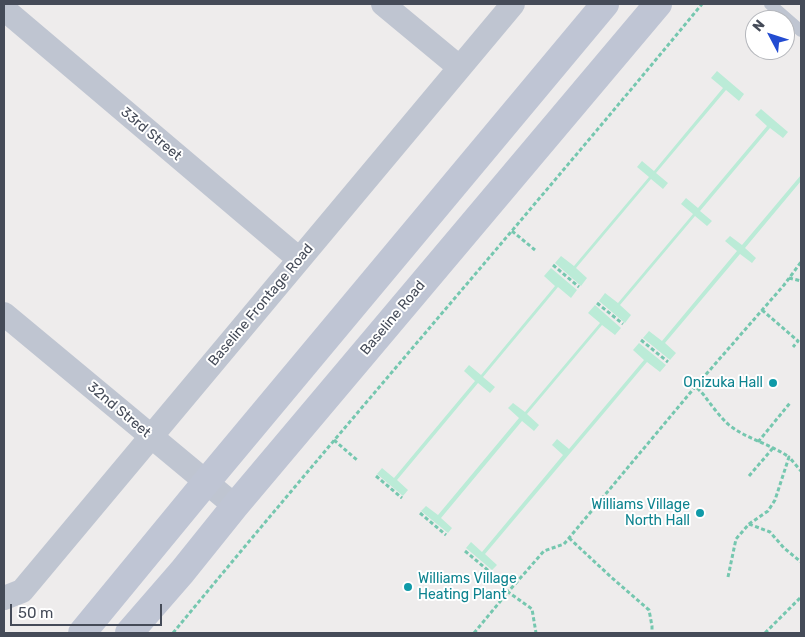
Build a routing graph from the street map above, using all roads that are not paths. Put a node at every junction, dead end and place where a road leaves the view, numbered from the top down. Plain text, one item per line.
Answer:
1 (383, 4) edge
2 (513, 4) edge
3 (605, 4) edge
4 (658, 4) edge
5 (770, 4) edge
6 (4, 9) edge
7 (801, 31) edge
8 (459, 67) junction
9 (299, 259) junction
10 (4, 314) edge
11 (152, 437) junction
12 (207, 481) junction
13 (235, 506) junction
14 (4, 598) edge
15 (82, 633) edge
16 (129, 633) edge

1 - 8 street
2 - 8 street, Baseline Frontage Road
3 - 12 main road
4 - 13 main road, Baseline Road
5 - 7 lane
6 - 9 street, 33rd Street
8 - 9 street, Baseline Frontage Road
9 - 11 street, Baseline Frontage Road
10 - 11 street, 32nd Street
11 - 12 street, 32nd Street
11 - 14 street, Baseline Frontage Road
12 - 13 street, 32nd Street
12 - 15 main road
13 - 16 main road, Baseline Road

